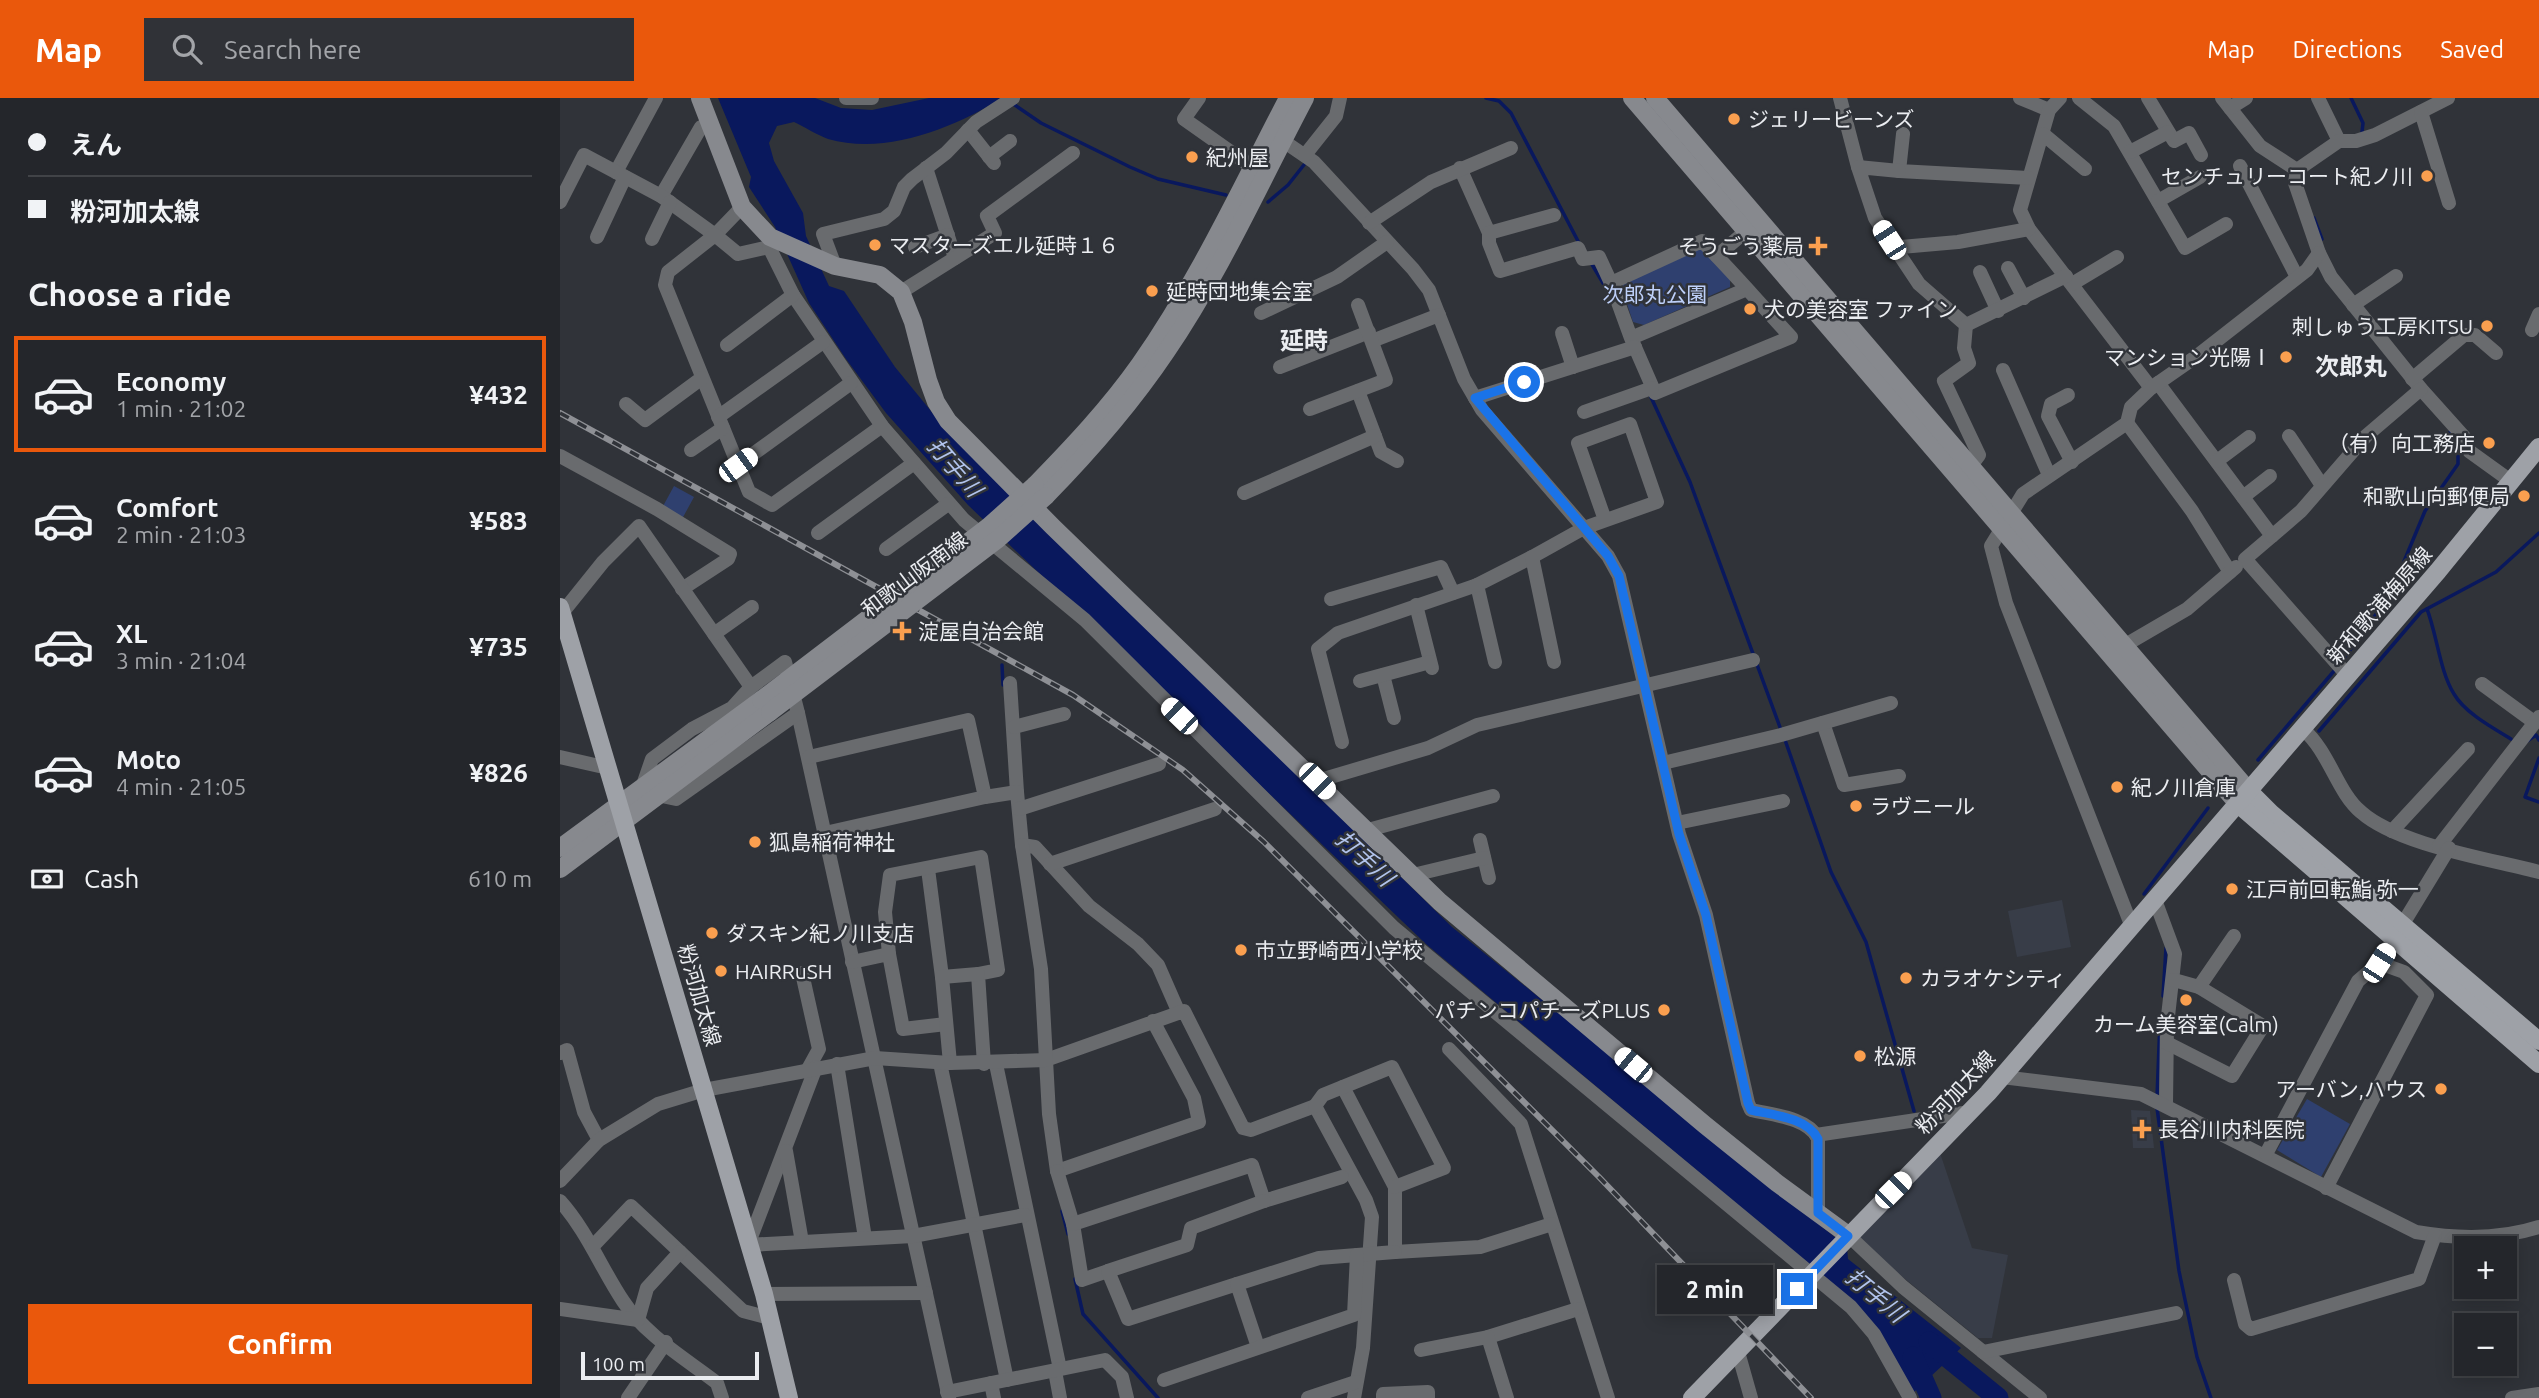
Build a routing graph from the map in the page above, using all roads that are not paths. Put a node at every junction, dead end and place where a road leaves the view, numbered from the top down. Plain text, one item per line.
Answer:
1 (656, 98) edge
2 (700, 98) edge
3 (846, 98) edge
4 (872, 98) edge
5 (1199, 98) edge
6 (1305, 98) edge
7 (1340, 98) edge
8 (1632, 98) edge
9 (1655, 98) edge
10 (1840, 98) edge
11 (2020, 98) edge
12 (2060, 98) edge
13 (2079, 98) edge
14 (2148, 98) edge
15 (2246, 98) edge
16 (2318, 98) edge
17 (2448, 98) edge
18 (1282, 100) edge
19 (1008, 101) edge
20 (2226, 103) edge
21 (2049, 110) junction
22 (2421, 112) junction
23 (701, 127) dead end
24 (968, 130) junction
25 (2168, 132) junction
26 (1903, 134) dead end
27 (2043, 134) junction
28 (1276, 136) junction
29 (1010, 141) dead end
30 (2339, 141) junction
31 (1511, 148) dead end
32 (2130, 152) junction
33 (1073, 153) dead end
34 (2202, 155) dead end
35 (1309, 158) junction
36 (2240, 166) dead end
37 (1252, 167) junction
38 (1858, 167) junction
39 (926, 168) junction
40 (1460, 168) junction
41 (2085, 169) dead end
42 (2297, 170) junction
43 (1899, 171) junction
44 (620, 175) junction
45 (2200, 177) dead end
46 (2028, 178) junction
47 (666, 199) junction
48 (2158, 201) junction
49 (560, 202) edge
50 (2449, 203) dead end
51 (742, 207) junction
52 (1554, 215) dead end
53 (1369, 223) junction
54 (2227, 224) dead end
55 (1753, 225) junction
56 (2029, 229) junction
57 (1489, 233) junction
58 (715, 234) junction
59 (948, 236) junction
60 (597, 237) dead end
61 (652, 239) dead end
62 (772, 242) junction
63 (1387, 242) junction
64 (915, 247) dead end
65 (1901, 247) dead end
66 (2319, 253) junction
67 (1717, 256) junction
68 (2117, 257) dead end
69 (955, 258) junction
70 (835, 266) junction
71 (2008, 268) dead end
72 (1980, 272) dead end
73 (2396, 276) dead end
74 (2297, 277) junction
75 (2069, 280) junction
76 (1611, 283) junction
77 (1747, 289) junction
78 (901, 292) junction
79 (793, 295) junction
80 (2024, 298) junction
81 (1359, 305) dead end
82 (2353, 305) junction
83 (1998, 311) junction
84 (1261, 313) dead end
85 (2539, 314) edge
86 (1439, 315) junction
87 (1966, 325) junction
88 (2532, 330) dead end
89 (1562, 333) dead end
90 (1370, 337) junction
91 (823, 342) junction
92 (727, 345) dead end
93 (1632, 346) junction
94 (2496, 353) dead end
95 (1280, 366) dead end
96 (1573, 367) junction
97 (2003, 370) dead end
98 (702, 378) junction
99 (851, 383) junction
100 (2154, 385) junction
101 (1649, 389) junction
102 (2416, 389) junction
103 (1358, 391) junction
104 (2068, 395) dead end
105 (1475, 398) junction
106 (626, 404) dead end
107 (1310, 409) dead end
108 (1910, 409) junction
109 (1584, 412) dead end
110 (721, 422) junction
111 (2127, 423) junction
112 (882, 426) junction
113 (1375, 436) junction
114 (2289, 436) dead end
115 (2249, 437) dead end
116 (2539, 447) edge
117 (691, 450) dead end
118 (560, 456) edge
119 (1397, 461) dead end
120 (2217, 461) junction
121 (2071, 462) junction
122 (914, 463) junction
123 (738, 465) junction
124 (1970, 467) junction
125 (2049, 475) junction
126 (2270, 476) dead end
127 (2512, 482) junction
128 (2321, 484) junction
129 (1040, 490) junction
130 (1244, 493) dead end
131 (2243, 496) junction
132 (948, 504) junction
133 (2010, 512) junction
134 (1605, 520) junction
135 (1584, 528) junction
136 (2001, 530) junction
137 (818, 533) dead end
138 (2272, 536) junction
139 (886, 549) dead end
140 (1532, 557) junction
141 (2245, 559) junction
142 (2230, 572) junction
143 (1477, 585) junction
144 (682, 589) junction
145 (1453, 593) junction
146 (1331, 599) dead end
147 (1416, 605) junction
148 (752, 607) dead end
149 (561, 610) edge
150 (714, 634) junction
151 (2117, 651) junction
152 (1753, 660) dead end
153 (1495, 662) dead end
154 (1554, 662) dead end
155 (1383, 675) junction
156 (2348, 676) junction
157 (1360, 681) dead end
158 (1010, 683) dead end
159 (1645, 684) junction
160 (2482, 684) dead end
161 (761, 700) junction
162 (1891, 703) dead end
163 (798, 713) junction
164 (1064, 715) dead end
165 (1394, 718) dead end
166 (2537, 720) edge
167 (1823, 723) junction
168 (1014, 727) junction
169 (2303, 729) junction
170 (1342, 742) dead end
171 (2468, 749) dead end
172 (560, 757) edge
173 (809, 757) junction
174 (1663, 763) junction
175 (1159, 764) dead end
176 (608, 768) junction
177 (1899, 776) dead end
178 (1317, 781) junction
179 (650, 790) junction
180 (1017, 792) junction
181 (1493, 796) dead end
182 (985, 797) junction
183 (2243, 797) junction
184 (1783, 801) dead end
185 (620, 803) junction
186 (1019, 809) junction
187 (1215, 809) dead end
188 (626, 820) junction
189 (1677, 823) junction
190 (1368, 830) junction
191 (2392, 831) junction
192 (825, 833) junction
193 (1480, 840) dead end
194 (1022, 845) junction
195 (2444, 847) junction
196 (560, 848) edge
197 (1484, 858) junction
198 (1050, 864) junction
199 (560, 869) edge
200 (928, 869) junction
201 (2539, 873) edge
202 (1413, 875) junction
203 (1489, 878) dead end
204 (2155, 900) junction
205 (2132, 927) junction
206 (2398, 932) junction
207 (2234, 936) dead end
208 (889, 954) junction
209 (852, 962) junction
210 (2379, 963) junction
211 (802, 973) dead end
212 (978, 974) junction
213 (942, 977) junction
214 (2174, 980) junction
215 (2199, 987) junction
216 (1179, 1013) junction
217 (1153, 1021) junction
218 (946, 1024) junction
219 (2539, 1041) edge
220 (2167, 1043) junction
221 (1449, 1049) dead end
222 (560, 1053) edge
223 (875, 1058) junction
224 (1046, 1060) junction
225 (945, 1063) junction
226 (837, 1064) junction
227 (990, 1064) junction
228 (2539, 1064) edge
229 (812, 1068) junction
230 (2002, 1077) junction
231 (1343, 1087) junction
232 (704, 1090) junction
233 (2160, 1102) junction
234 (1315, 1106) junction
235 (1970, 1112) junction
236 (1816, 1135) junction
237 (599, 1140) junction
238 (786, 1149) junction
239 (2266, 1154) junction
240 (1057, 1171) junction
241 (1342, 1177) dead end
242 (560, 1181) edge
243 (1395, 1187) junction
244 (2326, 1188) junction
245 (560, 1200) edge
246 (1264, 1201) junction
247 (1818, 1213) junction
248 (1025, 1214) junction
249 (1073, 1224) junction
250 (1552, 1224) junction
251 (974, 1226) junction
252 (2538, 1230) edge
253 (2435, 1235) junction
254 (913, 1236) junction
255 (865, 1238) junction
256 (1846, 1238) junction
257 (802, 1242) junction
258 (748, 1245) junction
259 (593, 1246) junction
260 (680, 1252) junction
261 (1395, 1252) junction
262 (1362, 1255) junction
263 (1108, 1271) junction
264 (1814, 1272) junction
265 (2234, 1280) dead end
266 (1237, 1284) junction
267 (926, 1293) junction
268 (764, 1294) junction
269 (1578, 1308) junction
270 (560, 1310) edge
271 (2176, 1313) dead end
272 (770, 1318) junction
273 (638, 1320) junction
274 (1488, 1338) junction
275 (666, 1342) junction
276 (1258, 1347) junction
277 (1420, 1350) dead end
278 (1738, 1352) junction
279 (1983, 1352) junction
280 (1057, 1370) junction
281 (1007, 1380) junction
282 (1164, 1380) dead end
283 (1356, 1382) junction
284 (992, 1391) edge
285 (2539, 1394) edge
286 (948, 1395) edge
287 (628, 1398) edge
288 (722, 1398) edge
289 (789, 1398) edge
290 (1060, 1398) edge
291 (1127, 1398) edge
292 (1308, 1398) edge
293 (1354, 1398) edge
294 (1383, 1398) edge
295 (1428, 1398) edge
296 (1507, 1398) edge
297 (1608, 1398) edge
298 (1692, 1398) edge
299 (1751, 1398) edge
300 (1910, 1398) edge
301 (2040, 1398) edge
302 (2512, 1398) edge

1 - 44 street
2 - 51 street
3 - 4 street
5 - 37 street
6 - 28 street, 和歌山阪南線
7 - 35 street
8 - 55 street
9 - 55 street
10 - 38 street
11 - 21 street
12 - 21 street
13 - 32 street
14 - 25 street
15 - 20 street
16 - 30 street
17 - 22 street
18 - 28 street, 和歌山阪南線
19 - 24 street
20 - 42 street
21 - 27 street
22 - 30 street
22 - 50 street
23 - 47 street
24 - 29 street
24 - 39 street
25 - 32 street
25 - 34 street
26 - 43 street
27 - 41 street
27 - 46 street
28 - 35 street
28 - 37 street, 和歌山阪南線
28 - 129 street, 和歌山阪南線
30 - 42 street
31 - 40 street
32 - 48 street
33 - 69 street
35 - 53 street
36 - 74 street
37 - 129 street, 和歌山阪南線
38 - 43 street
38 - 87 street
39 - 59 street
39 - 70 street
40 - 53 street
40 - 57 street
42 - 66 street
43 - 46 street
44 - 47 street
44 - 49 street
44 - 60 street
45 - 48 street
46 - 56 street
47 - 58 street
47 - 61 street
48 - 54 street
51 - 58 street
51 - 62 street
52 - 57 street
53 - 63 street
55 - 67 street
55 - 108 street
56 - 65 street
56 - 75 street
57 - 76 street
58 - 62 street
58 - 98 street
59 - 64 street
59 - 69 street
62 - 70 street
62 - 79 street
63 - 84 street
63 - 86 street
66 - 74 street
66 - 82 street
67 - 76 street
67 - 77 street
68 - 75 street
69 - 78 street
70 - 78 street
71 - 80 street
72 - 83 street
73 - 82 street
74 - 100 street
75 - 80 street
75 - 100 street
76 - 93 street
77 - 93 street
77 - 101 street
78 - 178 street
79 - 91 street
79 - 92 street
80 - 83 street
81 - 90 street
82 - 102 street
83 - 87 street
85 - 88 street
86 - 90 street
86 - 105 street
87 - 124 street
89 - 96 street
90 - 95 street
90 - 103 street
91 - 99 street
91 - 110 street
93 - 96 street
93 - 101 street
94 - 102 street
96 - 105 street
97 - 125 street
98 - 106 street
98 - 110 street
99 - 112 street
99 - 123 street
100 - 111 street
100 - 120 street
101 - 109 street
102 - 127 street
102 - 128 street
103 - 107 street
103 - 113 street
104 - 121 street
105 - 135 street
108 - 124 street
108 - 136 street
110 - 117 street
110 - 123 street
111 - 121 street
111 - 142 street
112 - 122 street
112 - 123 street
113 - 119 street
113 - 130 street
114 - 128 street
115 - 120 street
116 - 127 main road, 新和歌浦梅原線
118 - 144 street
120 - 131 street
121 - 125 street
122 - 132 street
122 - 137 street
124 - 133 street
125 - 133 street
126 - 131 street
127 - 156 main road, 新和歌浦梅原線
128 - 138 street
129 - 161 street, 和歌山阪南線, bridge
131 - 138 street
132 - 139 street
132 - 264 street
133 - 136 street
133 - 151 street
134 - 134 street
134 - 135 street
135 - 140 street
135 - 159 street
136 - 151 street
136 - 205 street
138 - 141 street
140 - 143 street
140 - 154 street
141 - 142 street
141 - 156 street
142 - 151 street
143 - 145 street
143 - 153 street
144 - 149 street
144 - 150 street
145 - 146 street
145 - 147 street
147 - 155 street
147 - 170 street
148 - 150 street
149 - 176 main road, 粉河加太線
150 - 161 street
151 - 183 street
152 - 159 street
155 - 157 street
155 - 165 street
156 - 169 main road, 新和歌浦梅原線
158 - 168 street
159 - 174 street
159 - 178 street
160 - 166 street
161 - 163 street
161 - 179 street, 和歌山阪南線
161 - 179 street
162 - 167 street
163 - 173 street
163 - 179 street
164 - 168 street
166 - 195 street
167 - 174 street
167 - 177 street
168 - 180 street
169 - 183 main road, 新和歌浦梅原線
169 - 191 street
171 - 191 street
172 - 176 street
173 - 182 street
173 - 192 street
174 - 189 street
175 - 186 street
176 - 185 main road, 粉河加太線
178 - 190 street
179 - 185 street, 和歌山阪南線
179 - 188 street, 和歌山阪南線
180 - 182 street
180 - 186 street
181 - 190 street
182 - 192 street
183 - 204 main road, 粉河加太線
183 - 206 main road
184 - 189 street
185 - 188 main road, 粉河加太線
185 - 196 street, 和歌山阪南線
186 - 194 street
187 - 198 street
188 - 199 street, 和歌山阪南線
188 - 232 main road, 粉河加太線
189 - 236 street
190 - 202 street
191 - 195 street
192 - 209 street
193 - 197 street
194 - 198 street
194 - 224 street
195 - 201 street
195 - 206 street
197 - 202 street
197 - 203 street
198 - 216 street
200 - 208 street
200 - 212 street
200 - 213 street
202 - 247 street
204 - 205 main road, 粉河加太線
204 - 214 street
205 - 230 main road, 粉河加太線
206 - 210 street
206 - 219 main road
206 - 228 main road
207 - 215 street
208 - 209 street
208 - 218 street
209 - 223 street
210 - 239 street
210 - 244 street
211 - 229 street
212 - 213 street
212 - 227 street
213 - 218 street
214 - 215 street
214 - 220 street
215 - 220 street
216 - 217 street
216 - 234 street
217 - 224 street
217 - 240 street
218 - 225 street
220 - 233 street
221 - 250 street
222 - 237 street
223 - 225 street
223 - 226 street
223 - 254 street
224 - 227 street
224 - 240 street
225 - 227 street
225 - 251 street
226 - 229 street
226 - 255 street
227 - 248 street
229 - 232 street
229 - 238 street
230 - 233 street
230 - 235 main road, 粉河加太線
231 - 234 street
231 - 243 street
231 - 243 street
232 - 237 street
232 - 258 main road, 粉河加太線
233 - 239 street
234 - 262 street
235 - 236 street
235 - 256 main road, 粉河加太線
236 - 247 street
237 - 242 street
238 - 257 street
238 - 258 street
239 - 244 street
240 - 249 street
241 - 246 street
243 - 261 street
244 - 253 street
245 - 259 street
246 - 249 street
246 - 263 street
247 - 256 street
248 - 251 street
248 - 280 street
249 - 263 street
250 - 261 street
250 - 269 street
251 - 254 street
251 - 281 street
252 - 253 street
253 - 265 street
254 - 255 street
254 - 267 street
255 - 257 street
256 - 264 main road, 粉河加太線
256 - 279 street
257 - 258 street
258 - 268 main road, 粉河加太線
259 - 260 street
259 - 273 street
260 - 272 street
260 - 273 street
261 - 262 street
262 - 266 street
262 - 276 street
262 - 283 street
263 - 266 street
264 - 278 main road, 粉河加太線
264 - 300 street
266 - 276 street
267 - 268 street
267 - 286 street
268 - 272 main road, 粉河加太線
269 - 274 street
269 - 297 street
270 - 273 street
271 - 279 street
272 - 289 main road, 粉河加太線
273 - 275 street
274 - 277 street
274 - 296 street
275 - 287 street
275 - 288 street
276 - 282 street
278 - 298 main road, 粉河加太線
278 - 299 street
279 - 301 street
280 - 281 street
280 - 290 street
280 - 291 street
281 - 284 street
283 - 292 street
283 - 293 street
284 - 286 street
285 - 302 street
294 - 295 street

